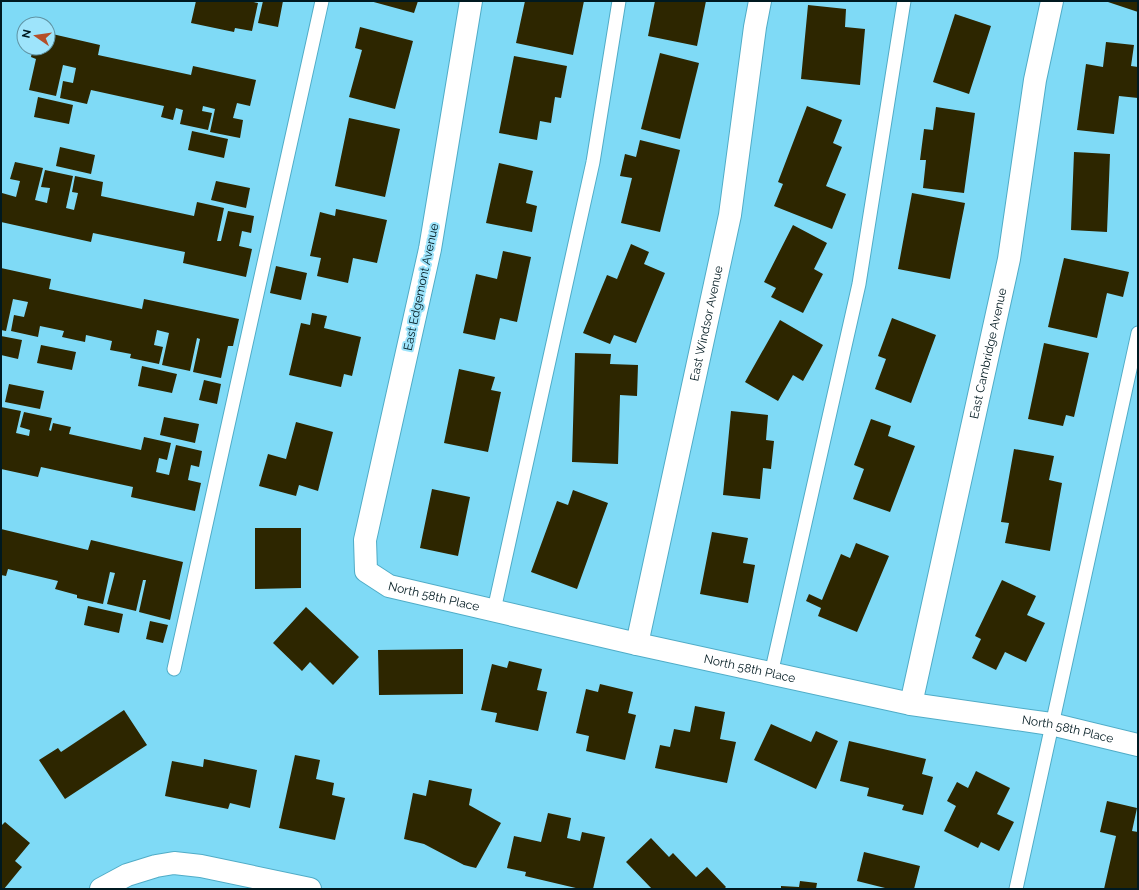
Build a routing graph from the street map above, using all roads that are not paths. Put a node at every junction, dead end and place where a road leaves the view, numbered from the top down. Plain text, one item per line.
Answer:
1 (322, 1) edge
2 (471, 1) edge
3 (620, 1) edge
4 (760, 1) edge
5 (904, 1) edge
6 (1052, 1) edge
7 (1138, 333) edge
8 (366, 571) joint
9 (494, 610) junction
10 (637, 644) junction
11 (174, 669) dead end
12 (772, 674) junction
13 (911, 704) junction
14 (1051, 724) junction
15 (1138, 746) edge
16 (101, 889) edge
17 (310, 889) edge
18 (1016, 889) edge

1 - 11 lane
2 - 8 street, East Edgemont Avenue
3 - 9 lane
4 - 10 street, East Windsor Avenue
5 - 12 lane
6 - 13 street, East Cambridge Avenue
7 - 14 lane
8 - 9 street, North 58th Place
9 - 10 street, North 58th Place
10 - 12 street, North 58th Place
12 - 13 street, North 58th Place
13 - 14 street, North 58th Place
14 - 15 street, North 58th Place
14 - 18 lane
16 - 17 street

